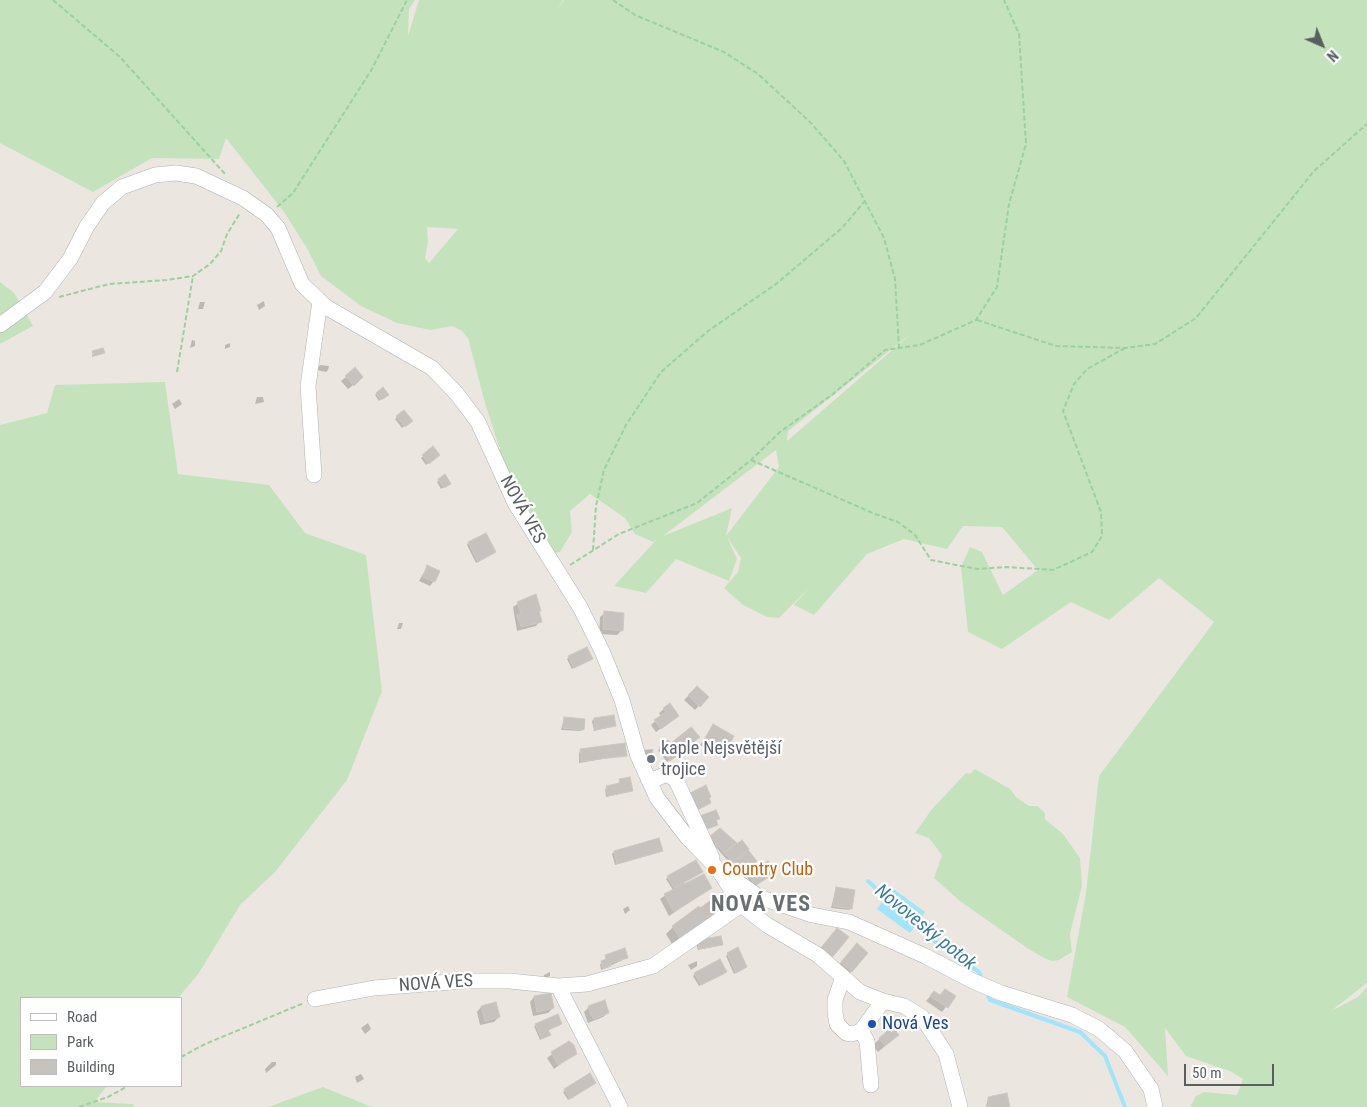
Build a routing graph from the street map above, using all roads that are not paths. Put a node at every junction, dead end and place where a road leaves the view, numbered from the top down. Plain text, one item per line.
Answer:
1 (320, 301) junction
2 (0, 325) edge
3 (314, 475) dead end
4 (650, 781) junction
5 (716, 866) junction
6 (741, 905) junction
7 (844, 977) junction
8 (558, 986) junction
9 (315, 999) road end
10 (883, 1001) junction
11 (861, 1030) junction
12 (871, 1085) dead end
13 (957, 1092) junction
14 (620, 1107) edge
15 (960, 1107) edge
16 (970, 1107) edge
17 (1155, 1107) edge

1 - 2 street, NOVÁ VES
1 - 3 street
1 - 4 street, NOVÁ VES
4 - 5 street, NOVÁ VES
4 - 5 street, NOVÁ VES
5 - 6 street, NOVÁ VES
5 - 17 street, NOVÁ VES
6 - 7 street, NOVÁ VES
6 - 8 street, NOVÁ VES
7 - 10 street, NOVÁ VES
7 - 11 street
8 - 9 street, NOVÁ VES
8 - 14 street
10 - 11 street
10 - 13 street, NOVÁ VES
11 - 12 street
13 - 15 street, NOVÁ VES
13 - 16 street

